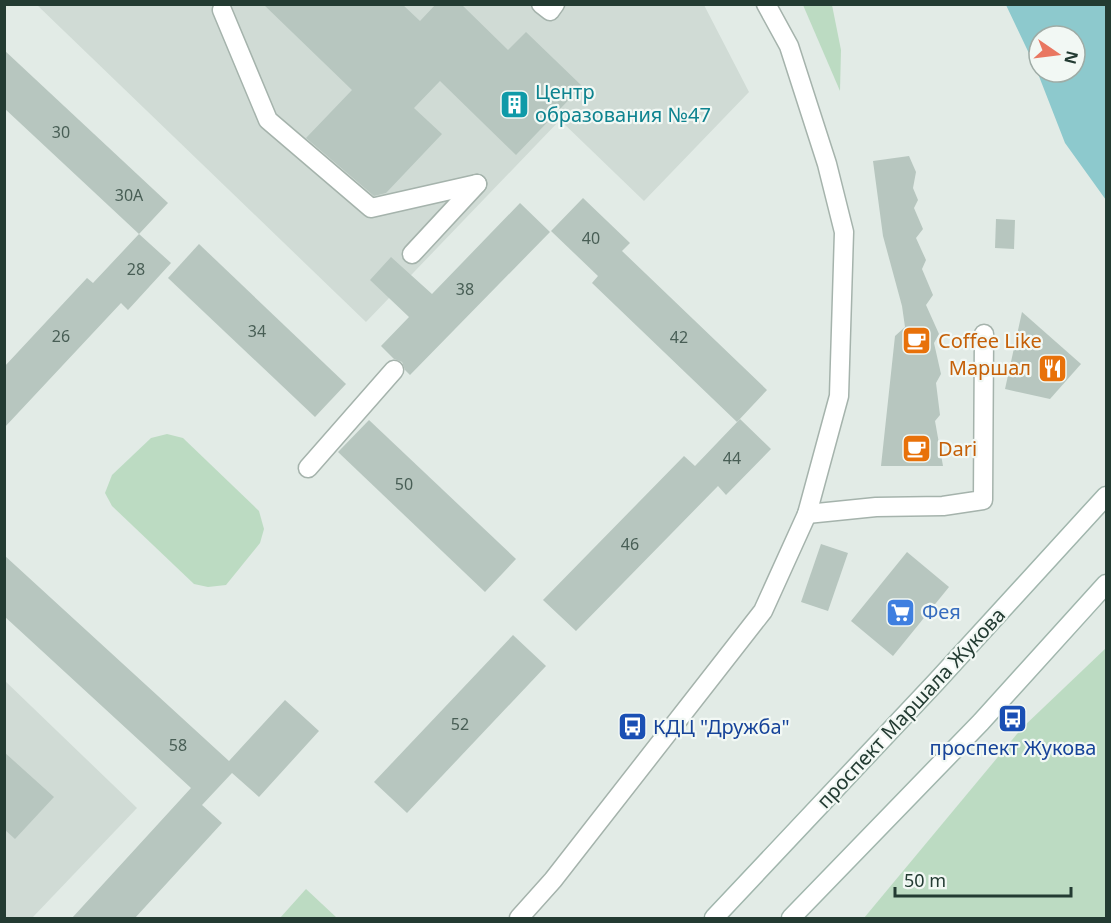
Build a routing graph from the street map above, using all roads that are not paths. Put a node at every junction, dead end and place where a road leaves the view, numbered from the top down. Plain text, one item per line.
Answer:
1 (541, 4) edge
2 (555, 4) edge
3 (766, 4) edge
4 (222, 10) dead end
5 (412, 254) dead end
6 (984, 334) dead end
7 (393, 370) dead end
8 (308, 468) dead end
9 (1107, 496) edge
10 (807, 514) junction
11 (1107, 585) edge
12 (519, 918) edge
13 (714, 918) edge
14 (791, 918) edge

1 - 2 street
3 - 10 street
4 - 5 street
6 - 10 street
7 - 8 street
9 - 13 street, проспект Маршала Жукова
10 - 12 street
11 - 14 street

